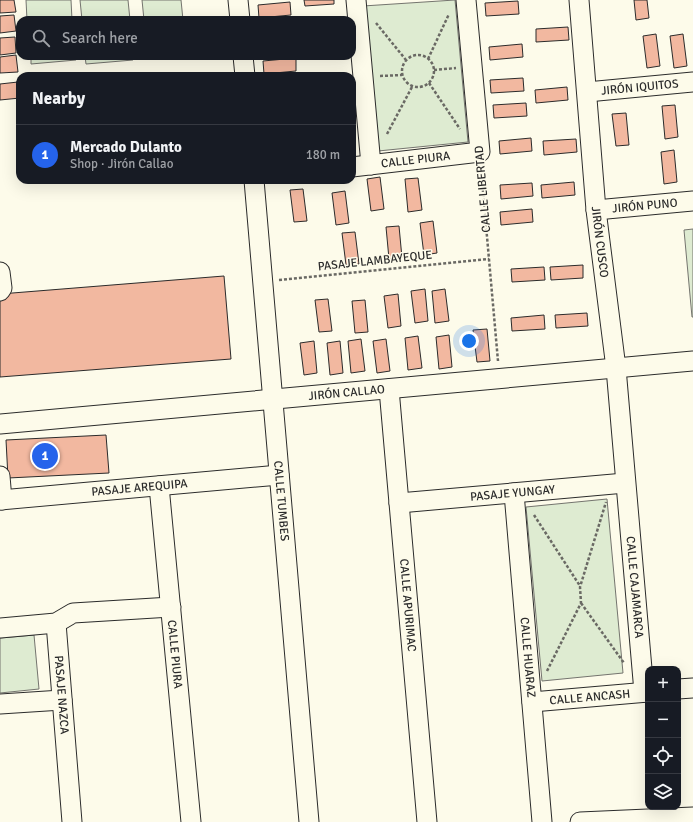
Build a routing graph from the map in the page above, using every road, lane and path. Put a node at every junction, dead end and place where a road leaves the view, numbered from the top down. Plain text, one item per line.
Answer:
1 (238, 0) edge
2 (356, 0) edge
3 (579, 0) edge
4 (459, 5) edge
5 (240, 16) edge
6 (374, 20) dead end
7 (428, 58) junction
8 (243, 60) edge
9 (406, 60) junction
10 (245, 72) edge
11 (693, 82) edge
12 (430, 83) junction
13 (412, 86) junction
14 (587, 92) junction
15 (384, 138) dead end
16 (478, 152) junction
17 (371, 165) junction
18 (356, 167) edge
19 (254, 184) edge
20 (693, 201) edge
21 (596, 210) junction
22 (489, 259) junction
23 (262, 282) junction
24 (693, 361) edge
25 (616, 368) junction
26 (500, 379) junction
27 (389, 389) junction
28 (273, 400) junction
29 (0, 424) edge
30 (279, 475) junction
31 (0, 476) edge
32 (618, 484) junction
33 (159, 486) junction
34 (517, 493) junction
35 (1, 500) edge
36 (399, 503) junction
37 (580, 587) junction
38 (581, 604) junction
39 (171, 606) junction
40 (56, 623) junction
41 (0, 628) edge
42 (626, 667) dead end
43 (546, 674) dead end
44 (645, 685) edge
45 (693, 688) edge
46 (681, 689) edge
47 (645, 692) edge
48 (62, 700) junction
49 (532, 702) junction
50 (0, 704) edge
51 (693, 817) edge
52 (656, 820) edge
53 (72, 822) edge
54 (191, 822) edge
55 (309, 822) edge
56 (427, 822) edge
57 (542, 822) edge
58 (580, 822) edge

1 - 5 street
2 - 17 street
3 - 14 street, JIRÓN CUSCO
4 - 7 path
4 - 16 street, CALLE LIBERTAD
6 - 9 path
7 - 9 path
7 - 12 path
8 - 10 street
9 - 13 path
11 - 14 street, JIRÓN IQUITOS
12 - 13 path
12 - 16 path
13 - 15 path
14 - 21 street, JIRÓN CUSCO
16 - 17 street, CALLE PIURA
16 - 22 path, CALLE LIBERTAD
17 - 18 street, CALLE PIURA
19 - 23 street, CALLE TUMBES
20 - 21 street, JIRÓN PUNO
21 - 25 street, JIRÓN CUSCO
22 - 23 path, PASAJE LAMBAYEQUE
22 - 26 path, CALLE LIBERTAD
23 - 28 street, CALLE TUMBES
24 - 25 street, JIRÓN CALLAO
25 - 26 street, JIRÓN CALLAO
25 - 32 street, JIRÓN CUSCO
26 - 27 street, JIRÓN CALLAO
27 - 28 street, JIRÓN CALLAO
27 - 36 street, CALLE APURIMAC
28 - 29 street, JIRÓN CALLAO
28 - 30 street, CALLE TUMBES
30 - 33 street, PASAJE AREQUIPA
30 - 55 street, CALLE TUMBES
31 - 35 street
32 - 34 street, PASAJE YUNGAY
32 - 37 path
32 - 44 street, CALLE CAJAMARCA
33 - 35 street, PASAJE AREQUIPA
33 - 39 street, CALLE PIURA
34 - 36 street, PASAJE YUNGAY
34 - 37 path
34 - 49 street, CALLE HUARAZ
36 - 56 street, CALLE APURIMAC
37 - 38 path
38 - 42 path
38 - 43 path
39 - 40 street
39 - 54 street, CALLE PIURA
40 - 41 street
40 - 48 street, PASAJE NAZCA
45 - 46 street
47 - 49 street, CALLE ANCASH
48 - 50 street
48 - 53 street, PASAJE NAZCA
49 - 57 street, CALLE HUARAZ
51 - 52 street
52 - 58 street

